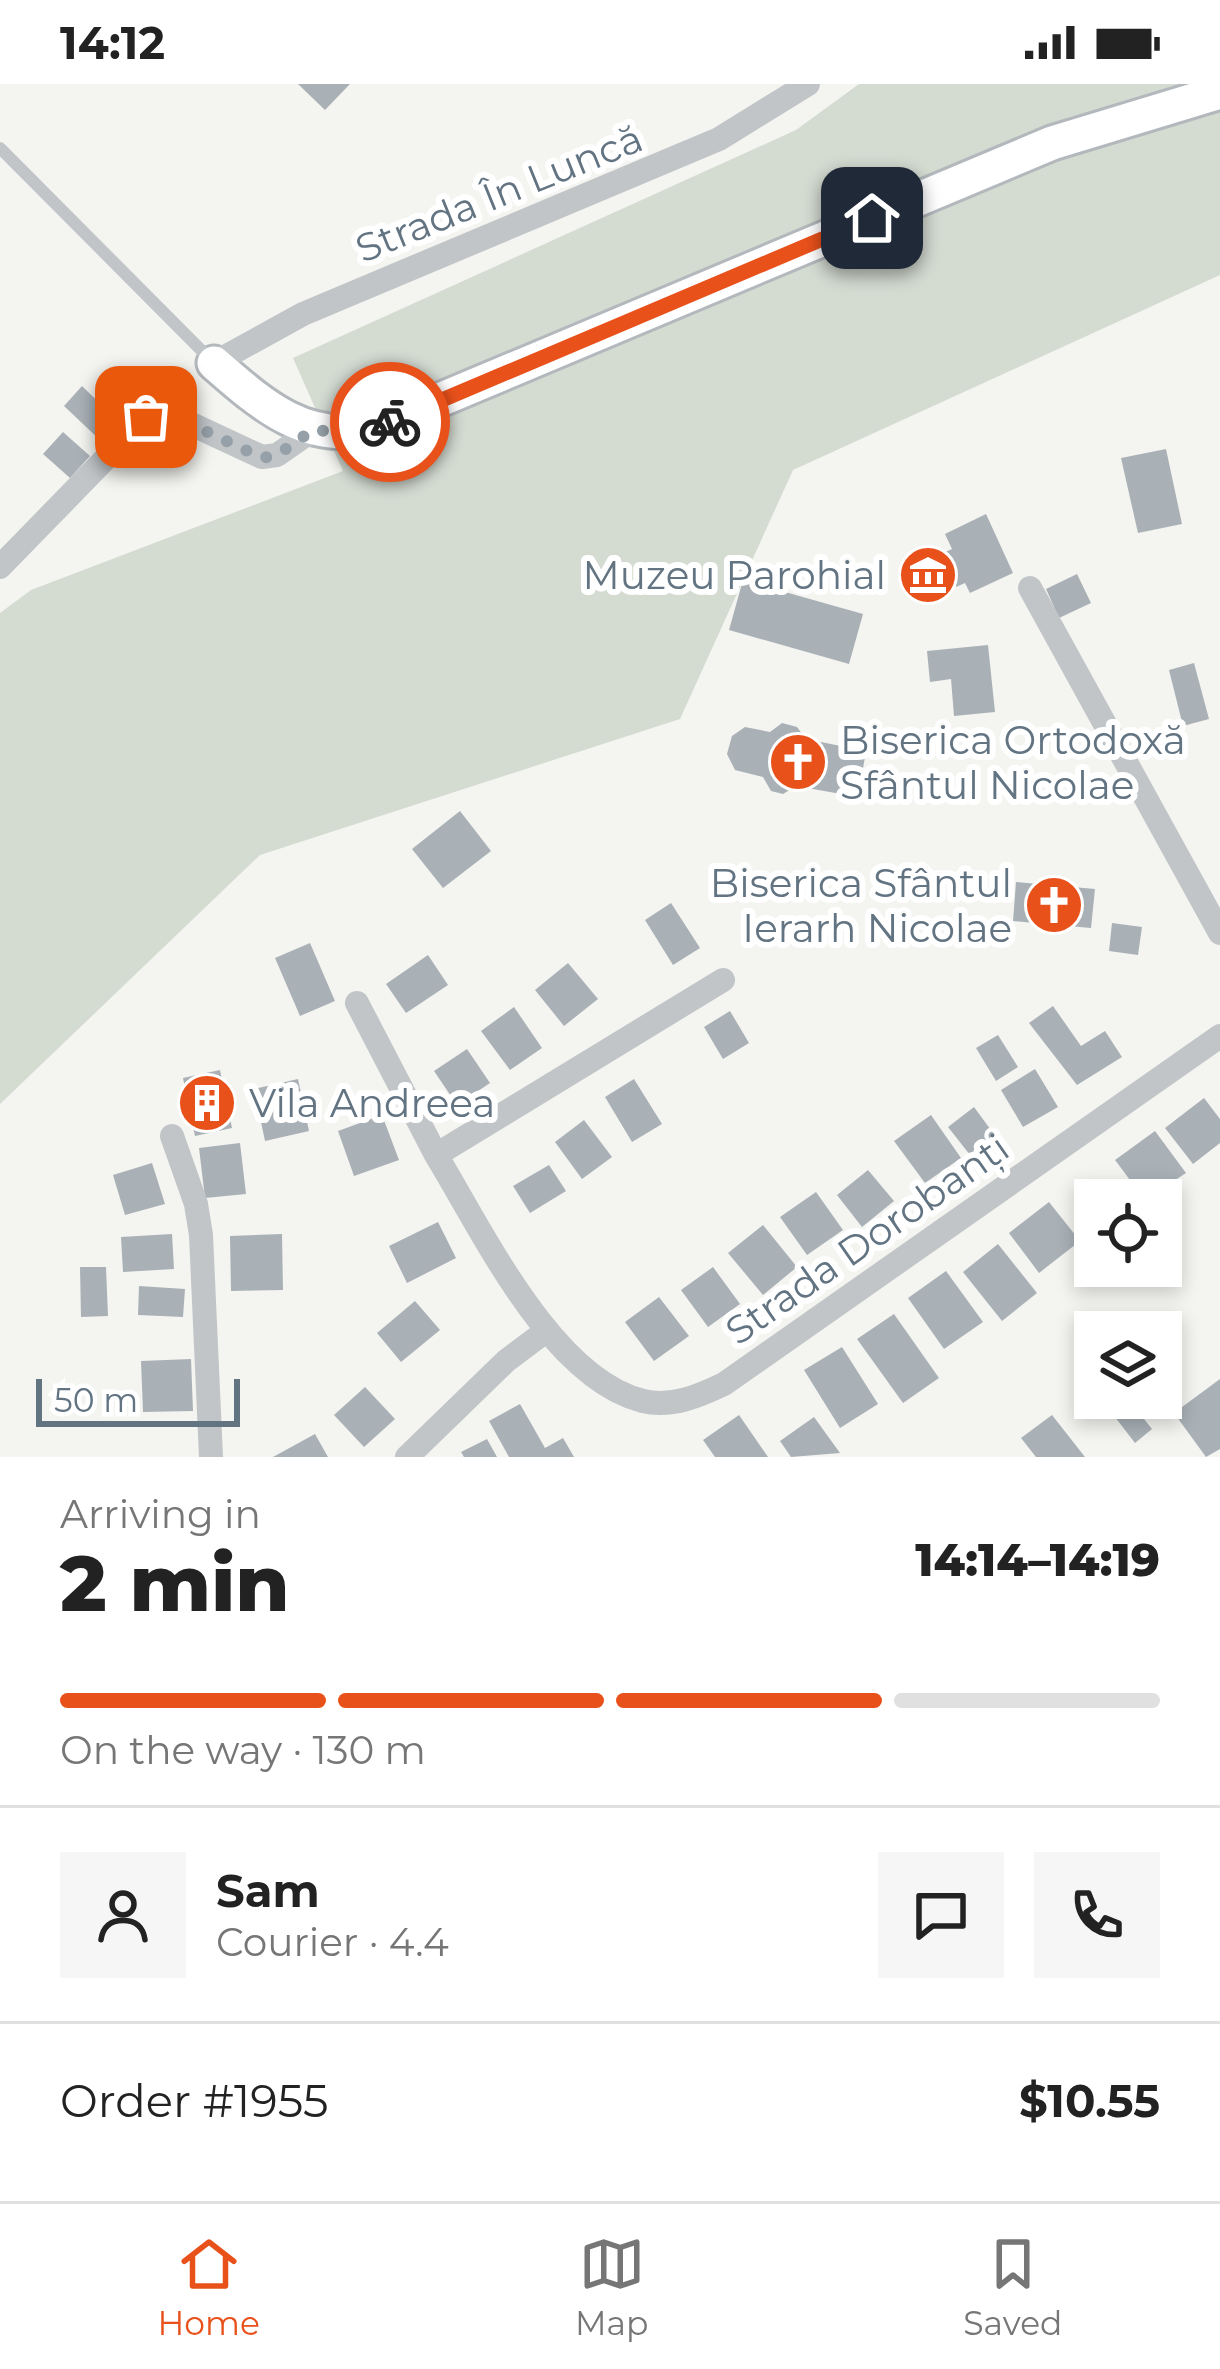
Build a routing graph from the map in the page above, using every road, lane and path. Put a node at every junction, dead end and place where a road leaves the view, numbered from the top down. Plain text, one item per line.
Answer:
1 (808, 84) edge
2 (1220, 92) edge
3 (0, 148) edge
4 (214, 363) junction
5 (313, 430) junction
6 (0, 567) edge
7 (1030, 588) dead end
8 (1220, 933) edge
9 (723, 980) dead end
10 (357, 1004) dead end
11 (1220, 1036) edge
12 (172, 1136) dead end
13 (436, 1155) junction
14 (546, 1331) junction
15 (211, 1457) edge
16 (407, 1457) edge

1 - 4 street, Strada În Luncă
2 - 5 street
3 - 4 lane
4 - 5 street
5 - 6 street
7 - 8 street
9 - 13 street
10 - 13 street, Strada Dorobanți
11 - 14 street, Strada Dorobanți
12 - 15 street
13 - 14 street, Strada Dorobanți
14 - 16 street

